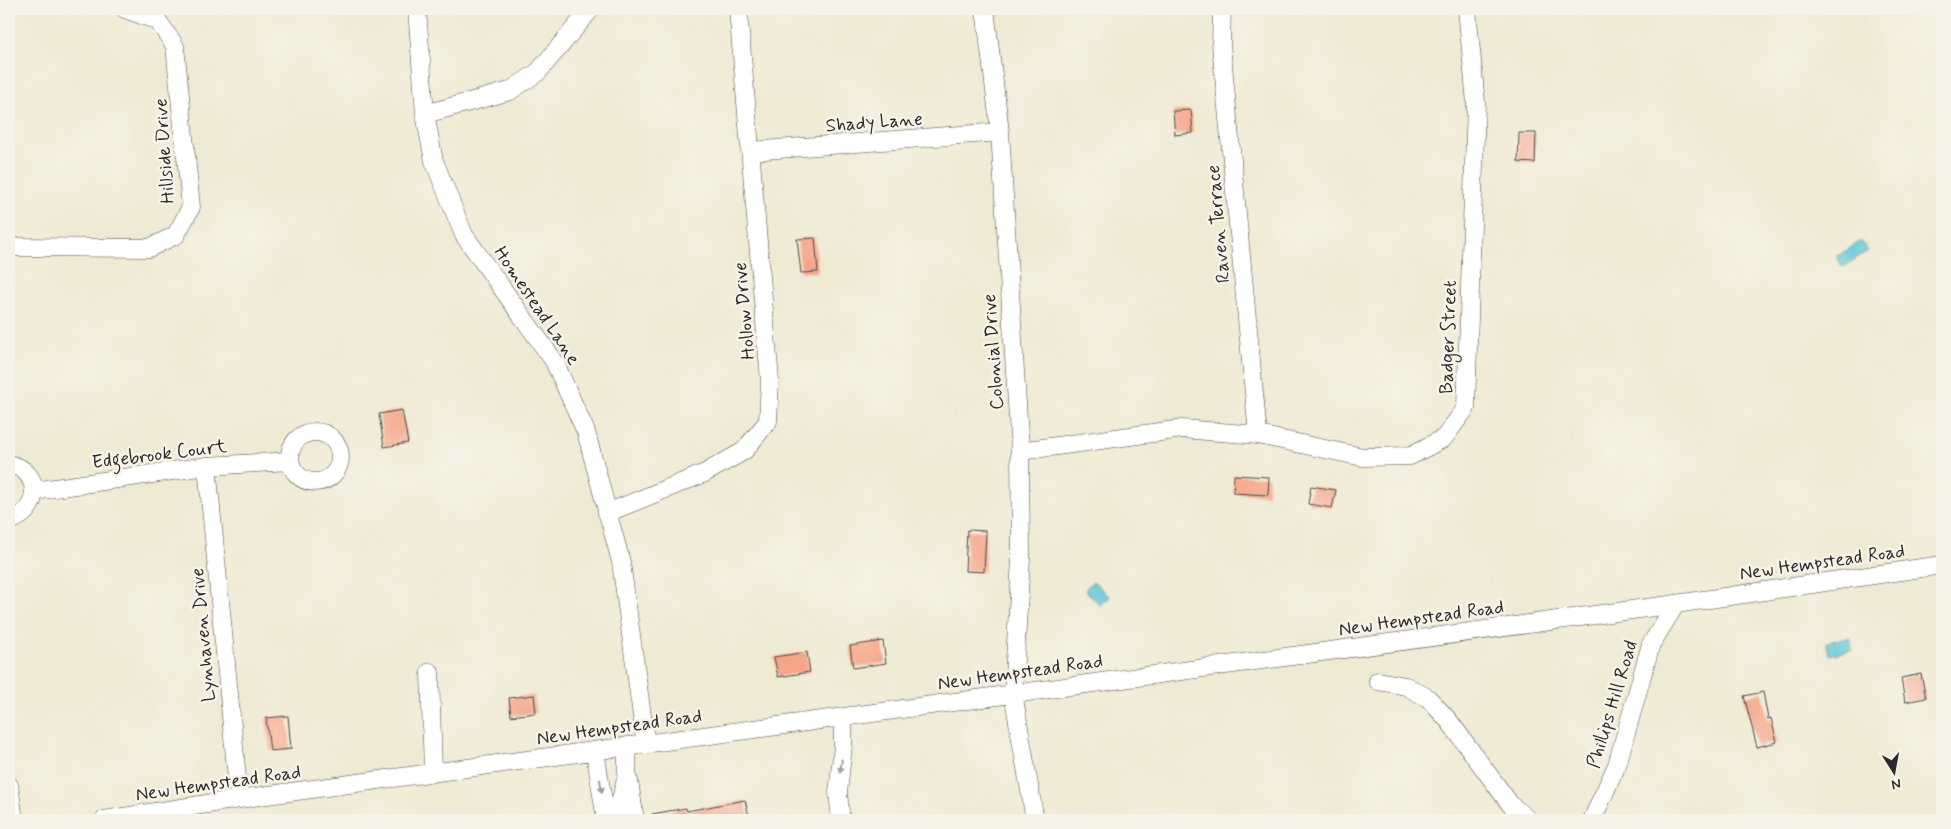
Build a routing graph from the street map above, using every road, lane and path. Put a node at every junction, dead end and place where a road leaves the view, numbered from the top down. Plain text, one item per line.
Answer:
1 (125, 9) edge
2 (417, 9) edge
3 (591, 9) edge
4 (738, 9) edge
5 (985, 9) edge
6 (1222, 9) edge
7 (1467, 9) edge
8 (425, 114) junction
9 (1000, 132) junction
10 (752, 151) junction
11 (9, 247) edge
12 (1258, 435) junction
13 (1020, 451) junction
14 (290, 461) dead end
15 (9, 464) edge
16 (207, 466) junction
17 (34, 491) junction
18 (608, 513) junction
19 (9, 521) edge
20 (1942, 565) edge
21 (1676, 604) junction
22 (430, 672) dead end
23 (1378, 681) dead end
24 (1013, 693) junction
25 (843, 717) junction
26 (646, 745) junction
27 (626, 746) junction
28 (595, 751) junction
29 (433, 773) junction
30 (627, 775) junction
31 (9, 785) edge
32 (239, 799) junction
33 (123, 819) edge
34 (14, 820) edge
35 (104, 820) edge
36 (606, 820) edge
37 (616, 820) edge
38 (635, 820) edge
39 (841, 820) edge
40 (1035, 820) edge
41 (1528, 820) edge
42 (1592, 820) edge

1 - 11 street, Hillside Drive
2 - 8 street, Homestead Lane
3 - 8 street
4 - 10 street, Hollow Drive
5 - 9 street, Colonial Drive
6 - 12 street, Raven Terrace
7 - 12 street, Badger Street
8 - 18 street, Homestead Lane
9 - 10 street, Shady Lane
9 - 13 street, Colonial Drive
10 - 18 street, Hollow Drive
12 - 13 street, Badger Street
13 - 24 street, Colonial Drive
14 - 16 street, Edgebrook Court
15 - 17 street
16 - 17 street, Edgebrook Court
16 - 32 street, Lynhaven Drive
17 - 19 street
18 - 26 street, Homestead Lane
20 - 21 street, New Hempstead Road
21 - 24 street, New Hempstead Road
21 - 42 street, Phillips Hill Road
22 - 29 street
23 - 41 street
24 - 25 street, New Hempstead Road
24 - 40 street, Colonial Drive
25 - 26 street, New Hempstead Road
25 -> 39 street
26 - 27 street, New Hempstead Road
27 - 28 street, New Hempstead Road
27 - 30 street
28 - 29 street, New Hempstead Road
28 -> 36 street
29 - 32 street, New Hempstead Road
30 - 37 street
30 - 38 street
31 - 34 street
32 - 33 street, New Hempstead Road
33 - 35 street, New Hempstead Road

